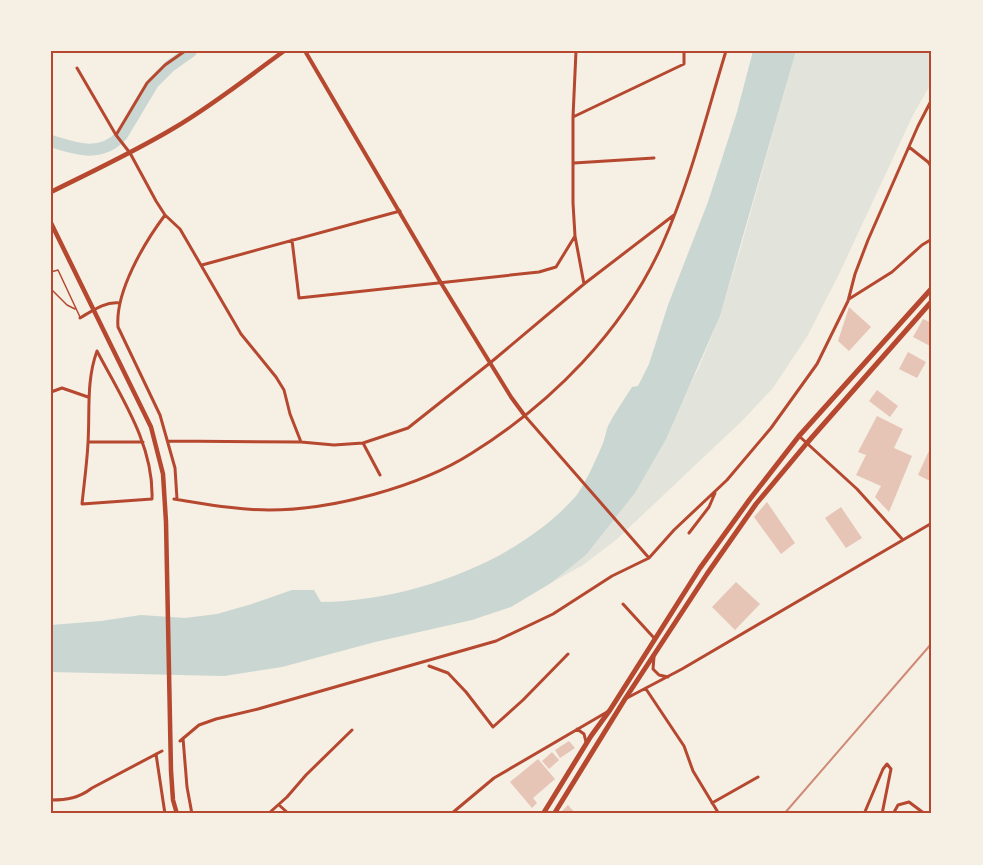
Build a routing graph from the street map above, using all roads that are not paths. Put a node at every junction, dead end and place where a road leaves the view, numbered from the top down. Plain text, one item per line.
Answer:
1 (185, 51) edge
2 (284, 51) edge
3 (305, 51) edge
4 (576, 51) edge
5 (684, 51) edge
6 (726, 51) edge
7 (77, 68) dead end
8 (932, 99) edge
9 (573, 117) junction
10 (117, 136) junction
11 (909, 147) junction
12 (130, 153) junction
13 (654, 158) dead end
14 (574, 163) junction
15 (932, 168) edge
16 (51, 192) edge
17 (399, 211) junction
18 (675, 214) junction
19 (165, 215) junction
20 (51, 223) edge
21 (575, 236) junction
22 (932, 239) edge
23 (292, 240) junction
24 (202, 265) junction
25 (51, 272) edge
26 (441, 283) junction
27 (584, 284) junction
28 (932, 288) edge
29 (51, 289) edge
30 (848, 301) junction
31 (932, 301) edge
32 (120, 303) junction
33 (76, 309) junction
34 (93, 310) junction
35 (80, 318) joint
36 (490, 363) junction
37 (51, 392) edge
38 (88, 397) junction
39 (525, 416) junction
40 (799, 436) junction
41 (168, 441) junction
42 (88, 442) junction
43 (144, 442) junction
44 (301, 442) junction
45 (363, 443) junction
46 (807, 443) junction
47 (380, 475) dead end
48 (716, 491) junction
49 (932, 523) edge
50 (689, 533) dead end
51 (903, 540) junction
52 (649, 558) junction
53 (623, 604) dead end
54 (655, 639) junction
55 (568, 654) dead end
56 (654, 656) junction
57 (429, 666) dead end
58 (668, 677) junction
59 (646, 689) junction
60 (625, 699) junction
61 (610, 710) junction
62 (577, 729) junction
63 (352, 730) dead end
64 (587, 742) junction
65 (162, 751) dead end
66 (156, 754) junction
67 (758, 777) dead end
68 (51, 800) edge
69 (712, 803) junction
70 (279, 805) junction
71 (165, 814) edge
72 (177, 814) edge
73 (192, 814) edge
74 (268, 814) edge
75 (289, 814) edge
76 (450, 814) edge
77 (543, 814) edge
78 (554, 814) edge
79 (719, 814) edge
80 (864, 814) edge
81 (882, 814) edge
82 (893, 814) edge
83 (925, 814) edge

1 - 10 street
2 - 12 main road
3 - 17 street
4 - 9 street
5 - 9 street
6 - 18 street
7 - 10 street
8 - 11 street
9 - 14 street
10 - 12 street
11 - 15 street
11 - 30 street
12 - 16 main road
12 - 19 street
13 - 14 street
14 - 21 street
17 - 23 street
17 - 26 street
18 - 27 street
18 - 39 street
19 - 24 street
19 - 32 street
20 - 34 main road
21 - 26 street
21 - 27 street
22 - 30 street
23 - 24 street
23 - 26 street
24 - 44 street
25 - 33 lane
26 - 36 street
27 - 36 street
28 - 40 highway
29 - 33 lane
30 - 48 street
31 - 46 highway
32 - 34 street
32 - 41 street
33 - 35 lane
34 - 35 street
34 - 72 main road
36 - 39 street
36 - 45 street
37 - 38 street
38 - 42 street
38 - 43 street
39 - 41 street
39 - 52 street
40 - 46 street
40 - 54 highway
41 - 44 street
42 - 43 street
42 - 43 street
44 - 45 street
45 - 47 street
46 - 51 street
46 - 56 highway
48 - 50 street
48 - 52 street
49 - 51 street
51 - 58 street
52 - 73 street
53 - 54 street
54 - 61 highway
55 - 57 street
56 - 58 street
56 - 60 highway
58 - 59 street
59 - 60 street
59 - 69 street
60 - 61 street
60 - 78 highway
61 - 62 street
61 - 64 highway
62 - 64 street
62 - 76 street
63 - 70 street
64 - 77 highway
65 - 66 street
66 - 68 street
66 - 71 street
67 - 69 street
69 - 79 street
70 - 74 street
70 - 75 street
80 - 81 street
82 - 83 street

